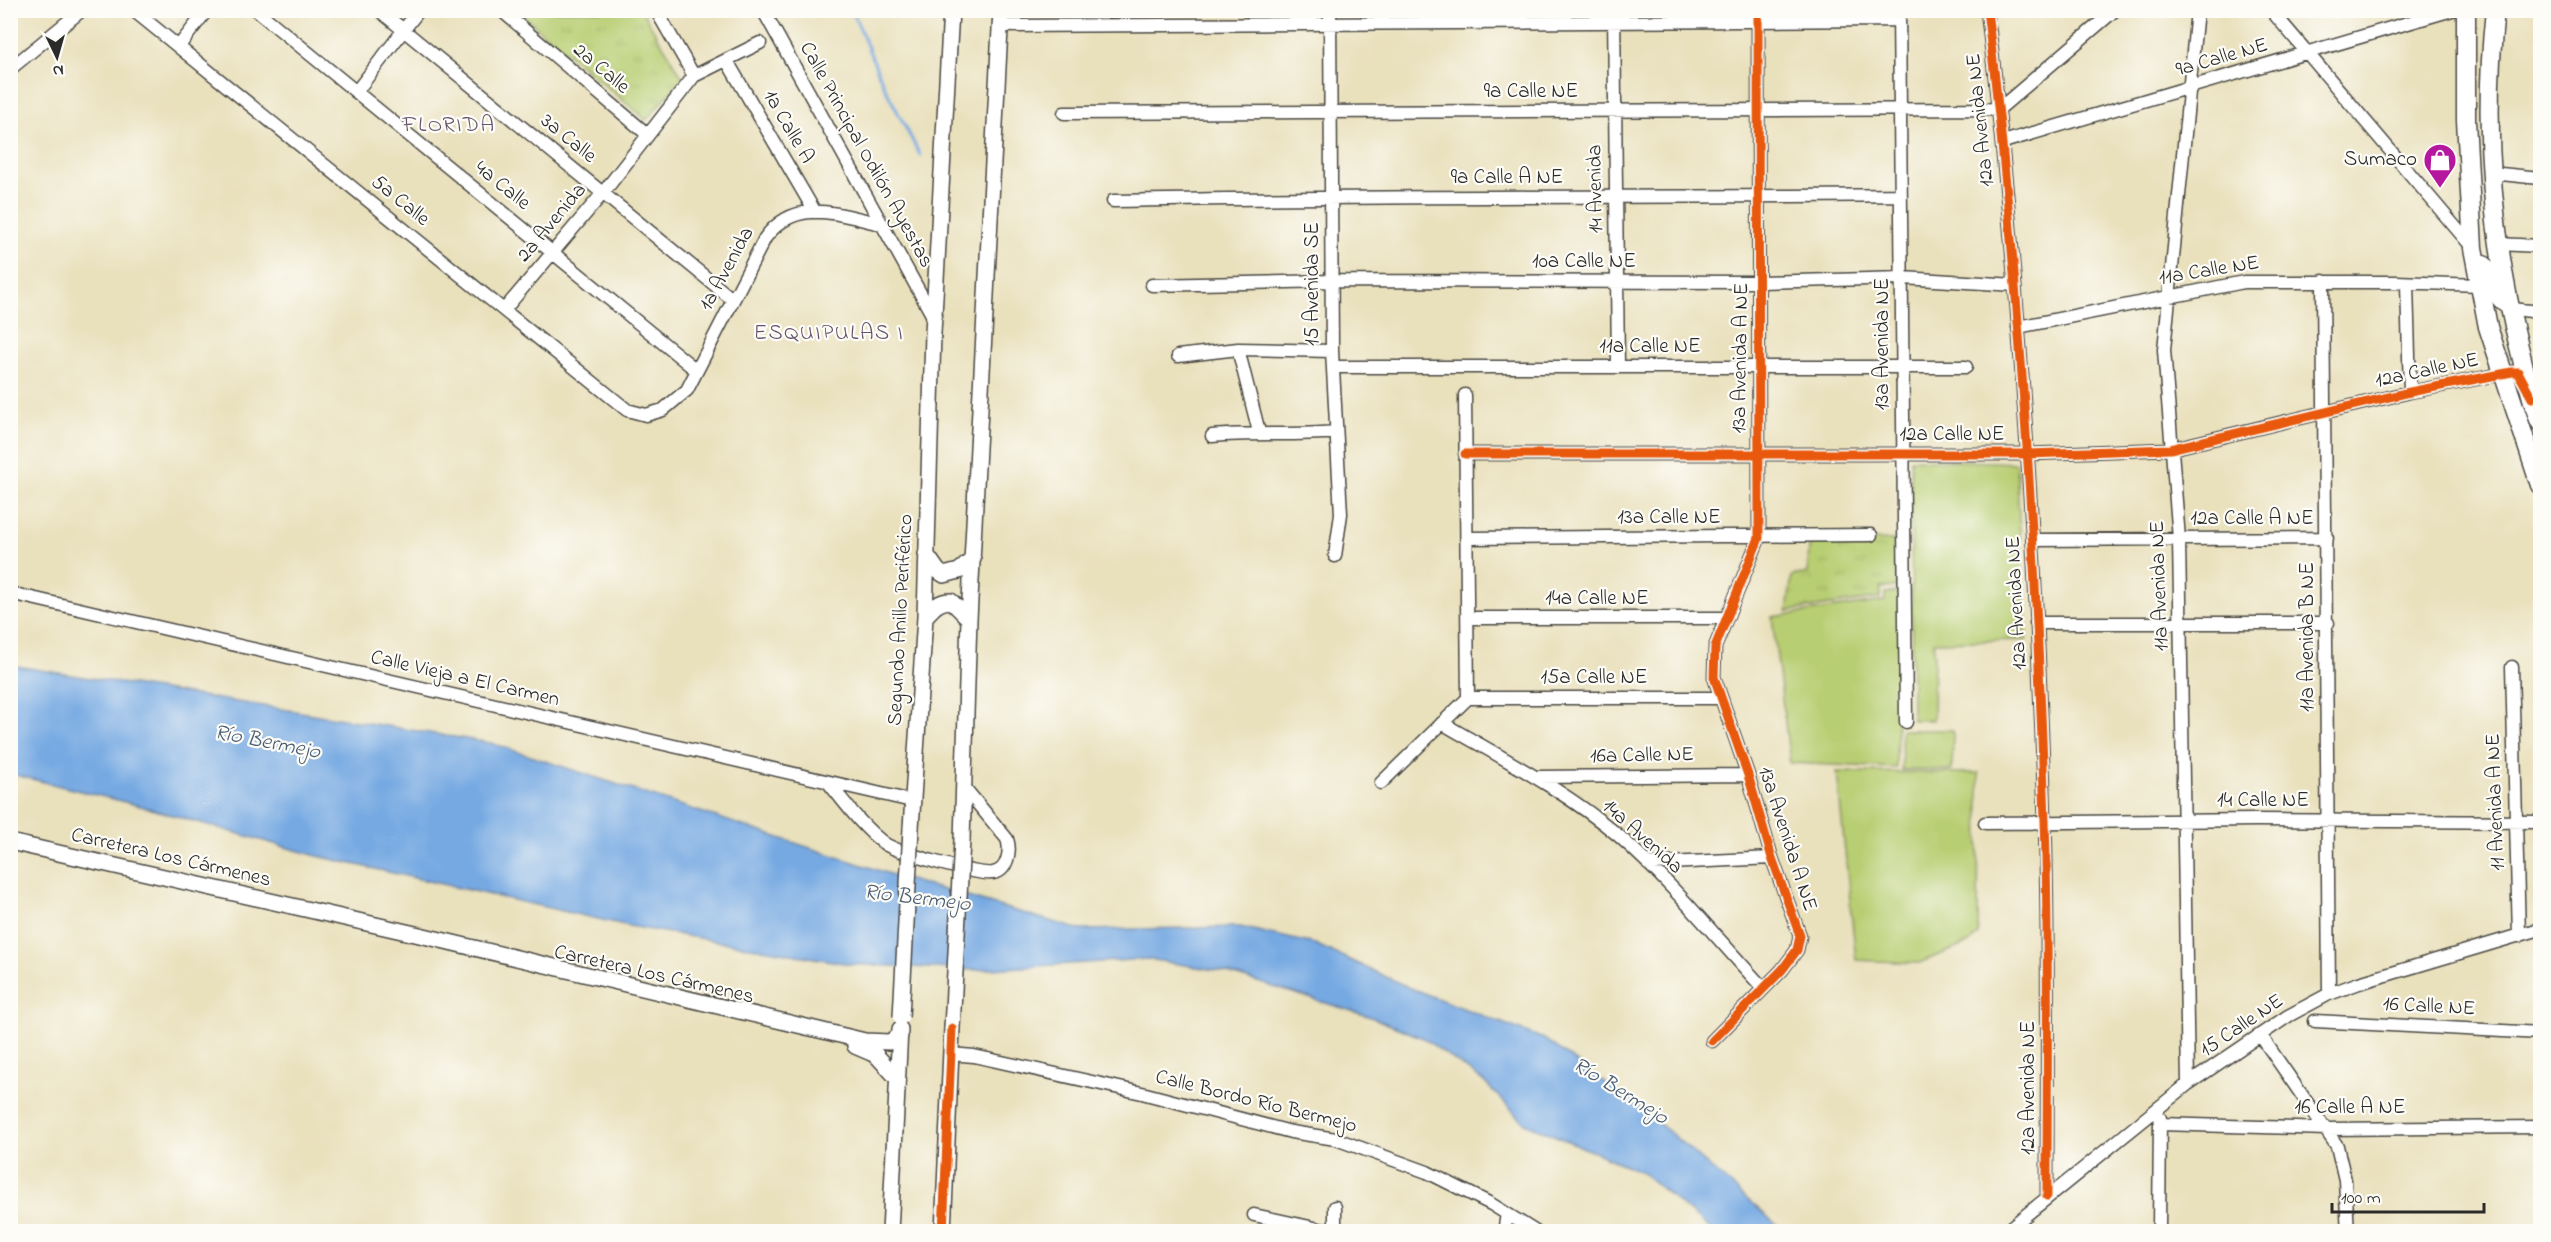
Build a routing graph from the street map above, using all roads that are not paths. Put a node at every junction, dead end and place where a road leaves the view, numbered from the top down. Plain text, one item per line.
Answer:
1 (82, 10) edge
2 (132, 10) edge
3 (207, 10) edge
4 (256, 10) edge
5 (379, 10) edge
6 (419, 10) edge
7 (501, 10) edge
8 (656, 10) edge
9 (763, 10) edge
10 (951, 10) edge
11 (1001, 10) edge
12 (1330, 10) edge
13 (1987, 10) edge
14 (2115, 10) edge
15 (2197, 10) edge
16 (2271, 10) edge
17 (2452, 10) edge
18 (2466, 10) edge
19 (2495, 10) edge
20 (1899, 15) edge
21 (1614, 16) edge
22 (1758, 16) edge
23 (1330, 24) junction
24 (1000, 26) junction
25 (404, 30) junction
26 (760, 43) dead end
27 (179, 46) junction
28 (2306, 53) junction
29 (727, 61) junction
30 (10, 69) edge
31 (694, 76) junction
32 (2188, 88) junction
33 (356, 92) junction
34 (1999, 109) junction
35 (1900, 110) junction
36 (1615, 111) junction
37 (1757, 111) junction
38 (1330, 112) junction
39 (1064, 113) dead end
40 (648, 135) junction
41 (2003, 142) junction
42 (2491, 174) junction
43 (2541, 178) edge
44 (603, 193) junction
45 (1901, 195) junction
46 (1333, 196) junction
47 (1757, 197) junction
48 (1616, 198) junction
49 (1113, 201) dead end
50 (815, 212) junction
51 (882, 224) junction
52 (2497, 243) junction
53 (2541, 246) edge
54 (552, 252) junction
55 (2474, 254) junction
56 (1903, 278) junction
57 (1332, 281) junction
58 (2323, 281) junction
59 (1617, 282) junction
60 (1760, 282) junction
61 (2407, 284) junction
62 (1152, 285) dead end
63 (2015, 285) junction
64 (2479, 285) junction
65 (2169, 296) junction
66 (732, 299) junction
67 (2509, 308) junction
68 (504, 310) junction
69 (2541, 312) edge
70 (934, 318) junction
71 (2018, 327) junction
72 (1238, 349) junction
73 (1332, 351) junction
74 (1178, 356) dead end
75 (1334, 367) junction
76 (1618, 367) junction
77 (1759, 367) junction
78 (1903, 367) junction
79 (1966, 367) dead end
80 (696, 370) junction
81 (2501, 374) junction
82 (2410, 392) junction
83 (1465, 394) dead end
84 (2537, 408) edge
85 (2323, 414) junction
86 (646, 415) joint
87 (1259, 432) junction
88 (1336, 432) junction
89 (1212, 436) dead end
90 (2170, 449) junction
91 (1758, 452) junction
92 (1902, 453) junction
93 (1465, 454) junction
94 (2028, 454) junction
95 (2541, 485) edge
96 (1871, 535) dead end
97 (1467, 538) junction
98 (1759, 538) junction
99 (2327, 538) junction
100 (2180, 539) junction
101 (2033, 540) junction
102 (926, 555) junction
103 (1335, 556) dead end
104 (973, 559) junction
105 (10, 593) edge
106 (925, 617) junction
107 (1469, 618) junction
108 (1725, 618) junction
109 (969, 619) junction
110 (2037, 623) junction
111 (2181, 623) junction
112 (2328, 623) junction
113 (2512, 667) dead end
114 (1468, 698) junction
115 (1719, 698) junction
116 (1906, 722) dead end
117 (1442, 723) junction
118 (1748, 775) junction
119 (1537, 777) junction
120 (828, 782) junction
121 (1380, 783) dead end
122 (963, 786) junction
123 (912, 801) junction
124 (2328, 820) junction
125 (2185, 821) junction
126 (2516, 822) junction
127 (2541, 822) edge
128 (1985, 823) dead end
129 (2045, 823) junction
130 (10, 842) edge
131 (1772, 858) junction
132 (1648, 864) junction
133 (2541, 929) edge
134 (393, 930) junction
135 (2519, 936) junction
136 (1763, 988) junction
137 (2329, 994) junction
138 (2315, 1021) dead end
139 (2541, 1033) edge
140 (900, 1036) junction
141 (2262, 1036) junction
142 (1712, 1041) dead end
143 (950, 1054) junction
144 (897, 1078) junction
145 (2188, 1084) junction
146 (2159, 1106) junction
147 (2160, 1124) junction
148 (2541, 1127) edge
149 (2326, 1129) junction
150 (2047, 1196) junction
151 (1335, 1207) dead end
152 (1508, 1214) junction
153 (1254, 1215) dead end
154 (1282, 1227) edge
155 (2159, 1228) dead end
156 (890, 1232) edge
157 (943, 1232) edge
158 (1334, 1232) edge
159 (1504, 1232) edge
160 (1536, 1232) edge
161 (2006, 1232) edge
162 (2348, 1232) edge

1 - 30 street
2 - 27 street, 5a Calle
3 - 27 street
4 - 33 street, 4a Calle
5 - 25 street, 3a Calle
6 - 25 street
7 - 40 street, 2a Calle
8 - 31 street
9 - 51 street, Calle Principal Odilón Ayestas
10 - 70 main road, Segundo Anillo Periférico
11 - 24 main road
12 - 23 street, 15 Avenida SE
13 - 34 street, 12a Avenida NE
14 - 34 street
15 - 32 street, 11a Avenida NE
16 - 28 street
17 - 28 street, 9a Calle NE
18 - 55 highway
19 - 42 highway
20 - 22 street
20 - 35 street, 13a Avenida NE
21 - 22 street
21 - 23 street
21 - 36 street, 14 Avenida
22 - 37 street, 13a Avenida A NE
23 - 24 street
23 - 38 street, 15 Avenida SE
24 - 104 main road
25 - 33 street
25 - 44 street, 3a Calle
26 - 29 street, 2a Avenida
27 - 68 street, 5a Calle
28 - 32 street, 9a Calle NE
28 - 55 street
29 - 31 street, 2a Avenida
29 - 50 street, 1a Calle A
31 - 40 street, 2a Avenida
32 - 41 street, 9a Calle NE
32 - 65 street, 11a Avenida NE
33 - 54 street, 4a Calle
34 - 35 street, 9a Calle NE
34 - 41 street, 12a Avenida NE
35 - 37 street, 9a Calle NE
35 - 45 street, 13a Avenida NE
36 - 37 street, 9a Calle NE
36 - 38 street, 9a Calle NE
36 - 48 street, 14 Avenida
37 - 47 street, 13a Avenida A NE
38 - 39 street, 9a Calle NE
38 - 46 street, 15 Avenida SE
40 - 44 street, 2a Avenida
41 - 63 street, 12a Avenida NE
42 - 43 street
42 - 52 highway
44 - 54 street, 2a Avenida
44 - 66 street, 3a Calle
45 - 47 street, 9a Calle A NE
45 - 56 street, 13a Avenida NE
46 - 48 street, 9a Calle A NE
46 - 49 street, 9a Calle A NE
46 - 57 street, 15 Avenida SE
47 - 48 street, 9a Calle A NE
47 - 60 street, 13a Avenida A NE
48 - 59 street, 14 Avenida
50 - 51 street, 1a Avenida
50 - 66 street, 1a Avenida
51 - 70 street, Calle Principal Odilón Ayestas
52 - 53 street
52 - 67 highway
54 - 68 street, 2a Avenida
54 - 80 street, 4a Calle
55 - 64 highway
55 - 67 street
56 - 60 street, 10a Calle NE
56 - 63 street, 10a Calle NE
56 - 78 street, 13a Avenida NE
57 - 59 street, 10a Calle NE
57 - 62 street, 10a Calle NE
57 - 73 street, 15 Avenida SE
58 - 61 street, 11a Calle NE
58 - 65 street, 11a Calle NE
58 - 85 street, 11a Avenida B NE
59 - 60 street, 10a Calle NE
59 - 76 street, 14 Avenida
60 - 77 street, 13a Avenida A NE
61 - 64 street, 11a Calle NE
61 - 82 street
63 - 71 street, 12a Avenida NE
64 - 81 highway
65 - 71 street, 11a Calle NE
65 - 90 street, 11a Avenida NE
66 - 80 street, 1a Avenida
67 - 69 street
67 - 84 highway
68 - 86 street, 5a Calle
70 - 102 main road, Segundo Anillo Periférico
71 - 94 street, 12a Avenida NE
72 - 73 street
72 - 74 street
72 - 87 street
73 - 75 street, 15 Avenida SE
75 - 76 street, 11a Calle NE
75 - 88 street, 15 Avenida SE
76 - 77 street, 11a Calle NE
77 - 78 street, 11a Calle NE
77 - 91 street, 13a Avenida A NE
78 - 79 street, 11a Calle NE
78 - 92 street, 13a Avenida NE
80 - 86 street, 1a Avenida
81 - 82 street, 12a Calle NE
81 - 84 street
81 - 95 highway
82 - 85 street, 12a Calle NE
83 - 93 street
85 - 90 street, 12a Calle NE
85 - 99 street, 11a Avenida B NE
87 - 88 street
87 - 89 street
88 - 103 street, 15 Avenida SE
90 - 94 street, 12a Calle NE
90 - 100 street, 11a Avenida NE
91 - 92 street, 12a Calle NE
91 - 93 street, 12a Calle NE
91 - 98 street, 13a Avenida A NE
92 - 94 street, 12a Calle NE
92 - 116 street, 13a Avenida NE
93 - 97 street
94 - 101 street, 12a Avenida NE
96 - 98 street, 13a Calle NE
97 - 98 street, 13a Calle NE
97 - 107 street
98 - 108 street, 13a Avenida A NE
99 - 100 street, 12a Calle A NE
99 - 112 street, 11a Avenida B NE
100 - 101 street, 12a Calle A NE
100 - 111 street, 11a Avenida NE
101 - 110 street, 12a Avenida NE
102 - 104 main road
102 - 106 main road, Segundo Anillo Periférico
104 - 109 main road
105 - 120 street, Calle Vieja a El Carmen
106 - 109 main road
106 - 123 main road, Segundo Anillo Periférico
107 - 108 street, 14a Calle NE
107 - 114 street
108 - 115 street, 13a Avenida A NE
109 - 122 main road
110 - 111 street
110 - 129 street, 12a Avenida NE
111 - 112 street
111 - 125 street, 11a Avenida NE
112 - 124 street, 11a Avenida B NE
113 - 126 street, 11 Avenida A NE
114 - 115 street, 15a Calle NE
114 - 117 street
115 - 118 street, 13a Avenida A NE
117 - 119 street, 14a Avenida
117 - 121 street
118 - 119 street, 16a Calle NE
118 - 131 street, 13a Avenida A NE
119 - 132 street, 14a Avenida
120 - 122 street
120 - 123 street, Calle Vieja a El Carmen
122 - 143 main road, bridge
123 - 140 main road, Segundo Anillo Periférico, bridge
124 - 125 street, 14 Calle NE
124 - 126 street, 14 Calle NE
124 - 137 street, 11a Avenida B NE
125 - 129 street, 14 Calle NE
125 - 145 street, 11a Avenida NE
126 - 127 street, 14 Calle NE
126 - 135 street, 11 Avenida A NE
128 - 129 street, 14 Calle NE
129 - 150 street, 12a Avenida NE
130 - 134 main road, Carretera Los Cármenes
131 - 132 street
131 - 136 street, 13a Avenida A NE
132 - 136 street, 14a Avenida
133 - 135 street, 15 Calle NE
134 - 140 main road, Carretera Los Cármenes
134 - 144 main road, Carretera Los Cármenes
135 - 137 street, 15 Calle NE
136 - 142 street
137 - 141 street, 15 Calle NE
138 - 139 street, 16 Calle NE
140 - 144 main road, Segundo Anillo Periférico
141 - 145 street, 15 Calle NE
141 - 149 street
143 - 152 street, Calle Bordo Río Bermejo
143 - 157 main road
144 - 156 main road, Segundo Anillo Periférico
145 - 146 street, 15 Calle NE
146 - 147 street
146 - 150 street, 15 Calle NE
147 - 149 street, 16 Calle A NE
147 - 155 street
148 - 149 street, 16 Calle A NE
149 - 162 street
150 - 161 street, 15 Calle NE
151 - 158 street
152 - 159 street
152 - 160 street, Calle Bordo Río Bermejo
153 - 154 street
154 - 158 street

